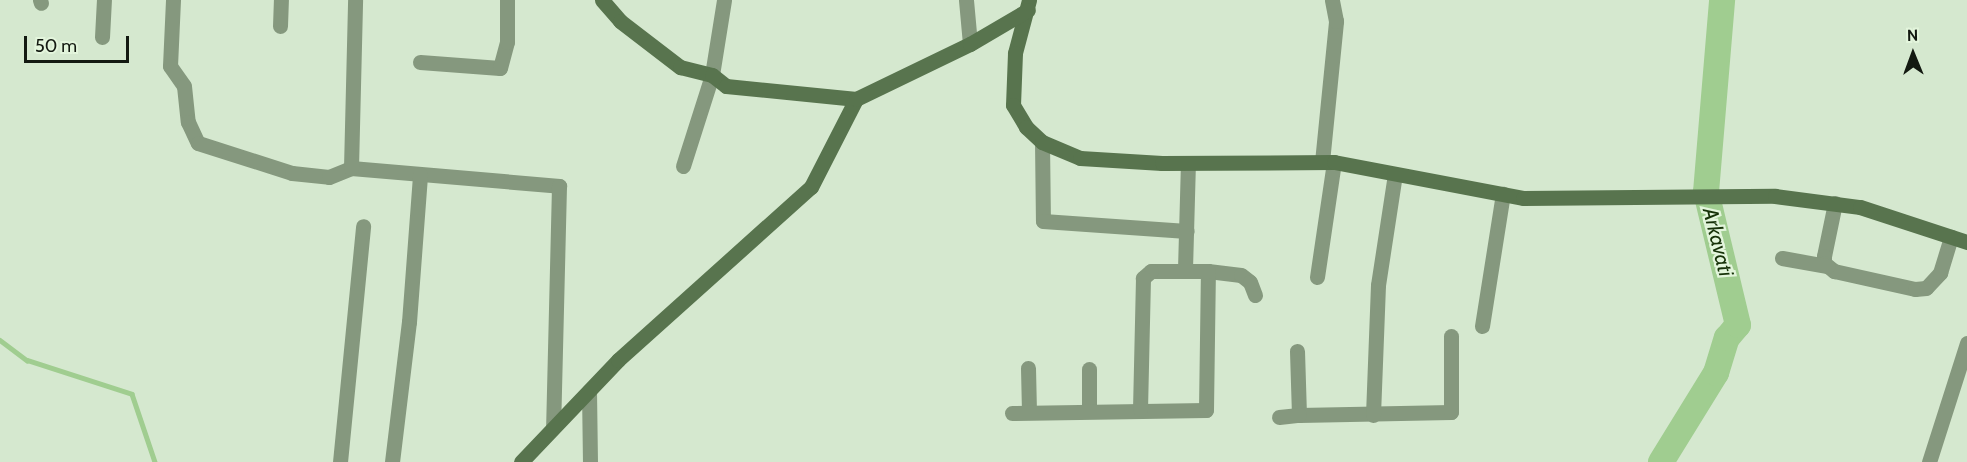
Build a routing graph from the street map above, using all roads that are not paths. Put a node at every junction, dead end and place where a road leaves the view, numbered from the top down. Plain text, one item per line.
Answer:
1 (104, 0) edge
2 (173, 0) edge
3 (281, 0) edge
4 (355, 0) edge
5 (507, 0) edge
6 (602, 0) edge
7 (724, 0) edge
8 (966, 0) edge
9 (1332, 0) edge
10 (1029, 5) edge
11 (280, 26) dead end
12 (102, 37) dead end
13 (970, 44) junction
14 (420, 62) dead end
15 (712, 75) junction
16 (856, 99) junction
17 (1042, 142) junction
18 (1328, 162) junction
19 (1188, 163) junction
20 (683, 166) dead end
21 (351, 168) junction
22 (420, 174) junction
23 (1395, 174) junction
24 (1503, 194) junction
25 (1834, 203) junction
26 (363, 226) dead end
27 (1187, 231) junction
28 (1952, 237) junction
29 (1967, 242) edge
30 (1782, 258) dead end
31 (1827, 266) junction
32 (1185, 270) junction
33 (1208, 271) junction
34 (1317, 277) dead end
35 (1255, 296) dead end
36 (1482, 326) dead end
37 (1451, 336) dead end
38 (1967, 343) edge
39 (1296, 351) dead end
40 (1028, 368) dead end
41 (1089, 369) dead end
42 (589, 391) junction
43 (1140, 409) junction
44 (1089, 411) junction
45 (1012, 412) dead end
46 (1029, 412) junction
47 (1372, 415) junction
48 (1299, 416) junction
49 (1279, 417) dead end
50 (553, 428) junction
51 (340, 462) edge
52 (392, 462) edge
53 (521, 462) edge
54 (590, 462) edge
55 (1929, 462) edge

1 - 12 street
2 - 21 street
3 - 11 street
4 - 21 street
5 - 14 street
6 - 15 street
7 - 15 street
8 - 13 street
9 - 18 street
10 - 13 street
10 - 17 street
13 - 16 street
15 - 16 street
15 - 20 street
16 - 42 street
17 - 19 street
17 - 27 street
18 - 19 street
18 - 23 street
18 - 34 street
19 - 27 street
21 - 22 street
22 - 50 street
22 - 52 street
23 - 24 street
23 - 47 street
24 - 25 street
24 - 36 street
25 - 28 street
25 - 31 street
26 - 51 street
27 - 32 street
28 - 29 street
28 - 31 street
30 - 31 street
32 - 33 street
32 - 43 street
33 - 35 street
33 - 43 street
37 - 47 street
38 - 55 street
39 - 48 street
40 - 46 street
41 - 44 street
42 - 50 street
42 - 54 street
43 - 44 street
44 - 46 street
45 - 46 street
47 - 48 street
48 - 49 street
50 - 53 street

